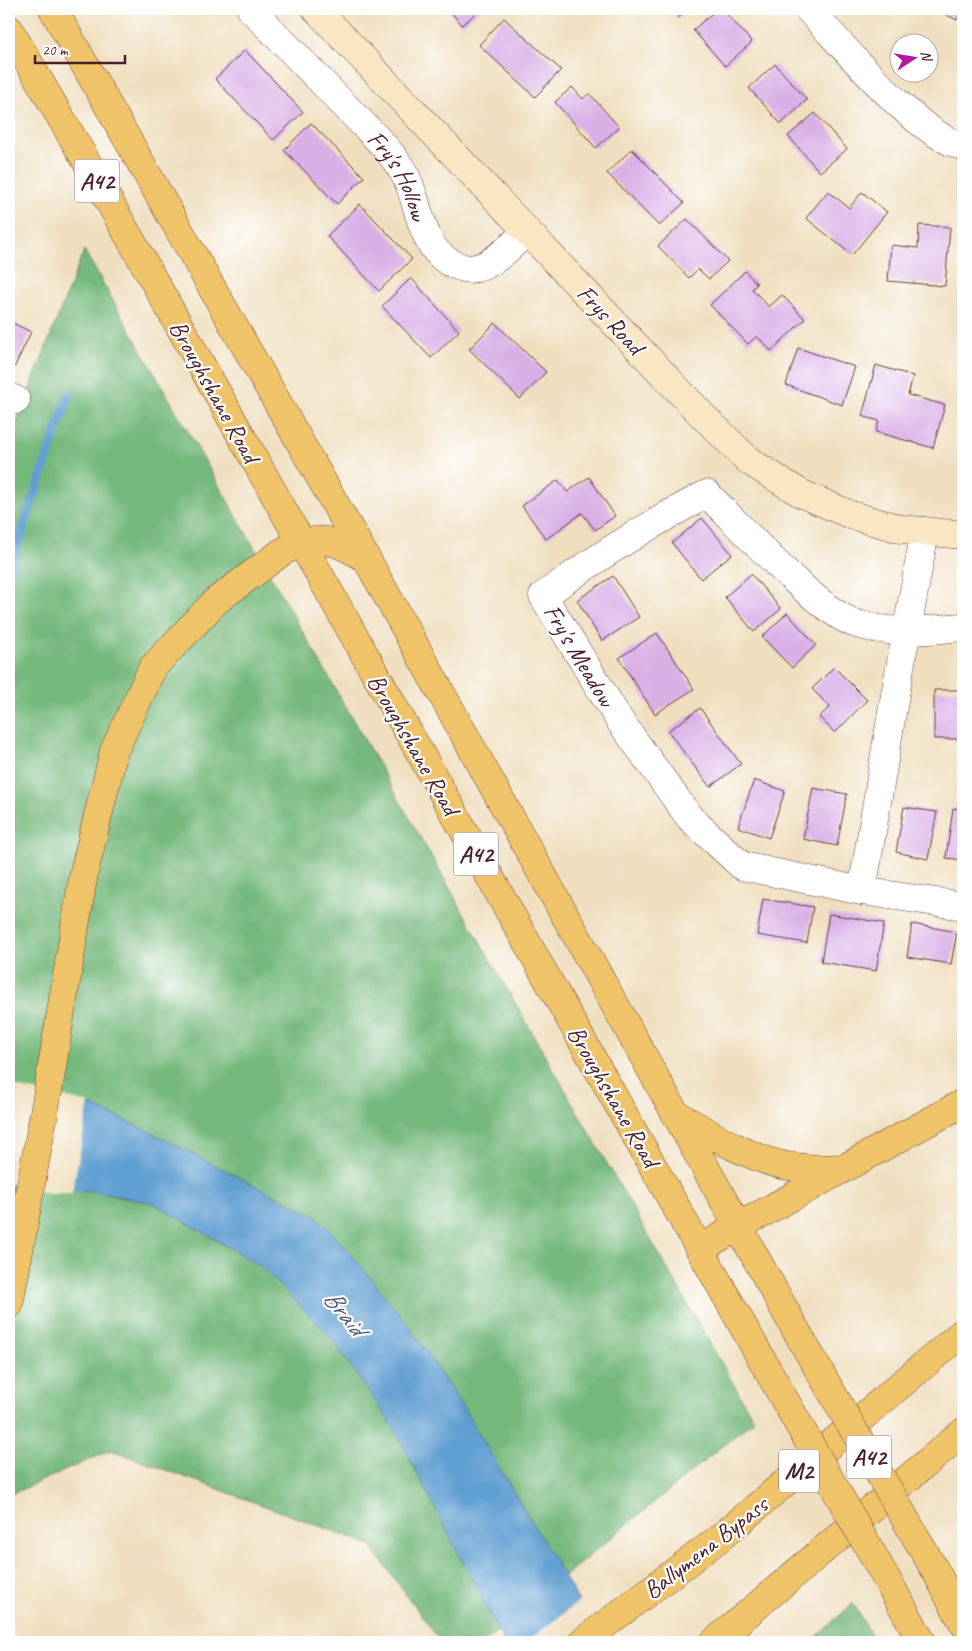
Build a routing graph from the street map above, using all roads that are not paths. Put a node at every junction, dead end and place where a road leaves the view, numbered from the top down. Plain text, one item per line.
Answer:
1 (53, 9) edge
2 (251, 9) edge
3 (316, 9) edge
4 (808, 9) edge
5 (9, 29) edge
6 (963, 146) edge
7 (527, 231) junction
8 (926, 531) junction
9 (963, 535) edge
10 (299, 542) junction
11 (366, 558) junction
12 (963, 626) edge
13 (906, 632) junction
14 (862, 891) junction
15 (963, 906) edge
16 (963, 1102) edge
17 (678, 1115) junction
18 (848, 1168) junction
19 (740, 1226) junction
20 (700, 1249) junction
21 (9, 1306) edge
22 (963, 1332) edge
23 (963, 1432) edge
24 (963, 1623) edge
25 (582, 1642) edge
26 (714, 1642) edge
27 (922, 1642) edge

1 - 11 main road, Broughshane Road / A42
2 - 7 street, Fry's Hollow
3 - 7 street, Frys Road
4 - 6 street
5 - 10 main road, Broughshane Road / A42
7 - 8 street, Frys Road
8 - 9 street, Frys Road
8 - 13 street
10 - 11 main road
10 - 20 main road, Broughshane Road / A42
10 - 21 main road
11 - 17 main road, Broughshane Road / A42
12 - 13 street, Fry's Meadow
13 - 14 street
13 - 14 street, Fry's Meadow
14 - 15 street, Fry's Meadow
16 - 18 main road
17 - 18 main road
17 - 19 main road, Broughshane Road / A42
18 - 19 main road
19 - 20 main road
19 - 24 main road, Broughshane Road / A42, bridge
20 - 27 main road, Broughshane Road / A42, bridge
22 - 25 main road, Ballymena Bypass / M2
23 - 26 main road

